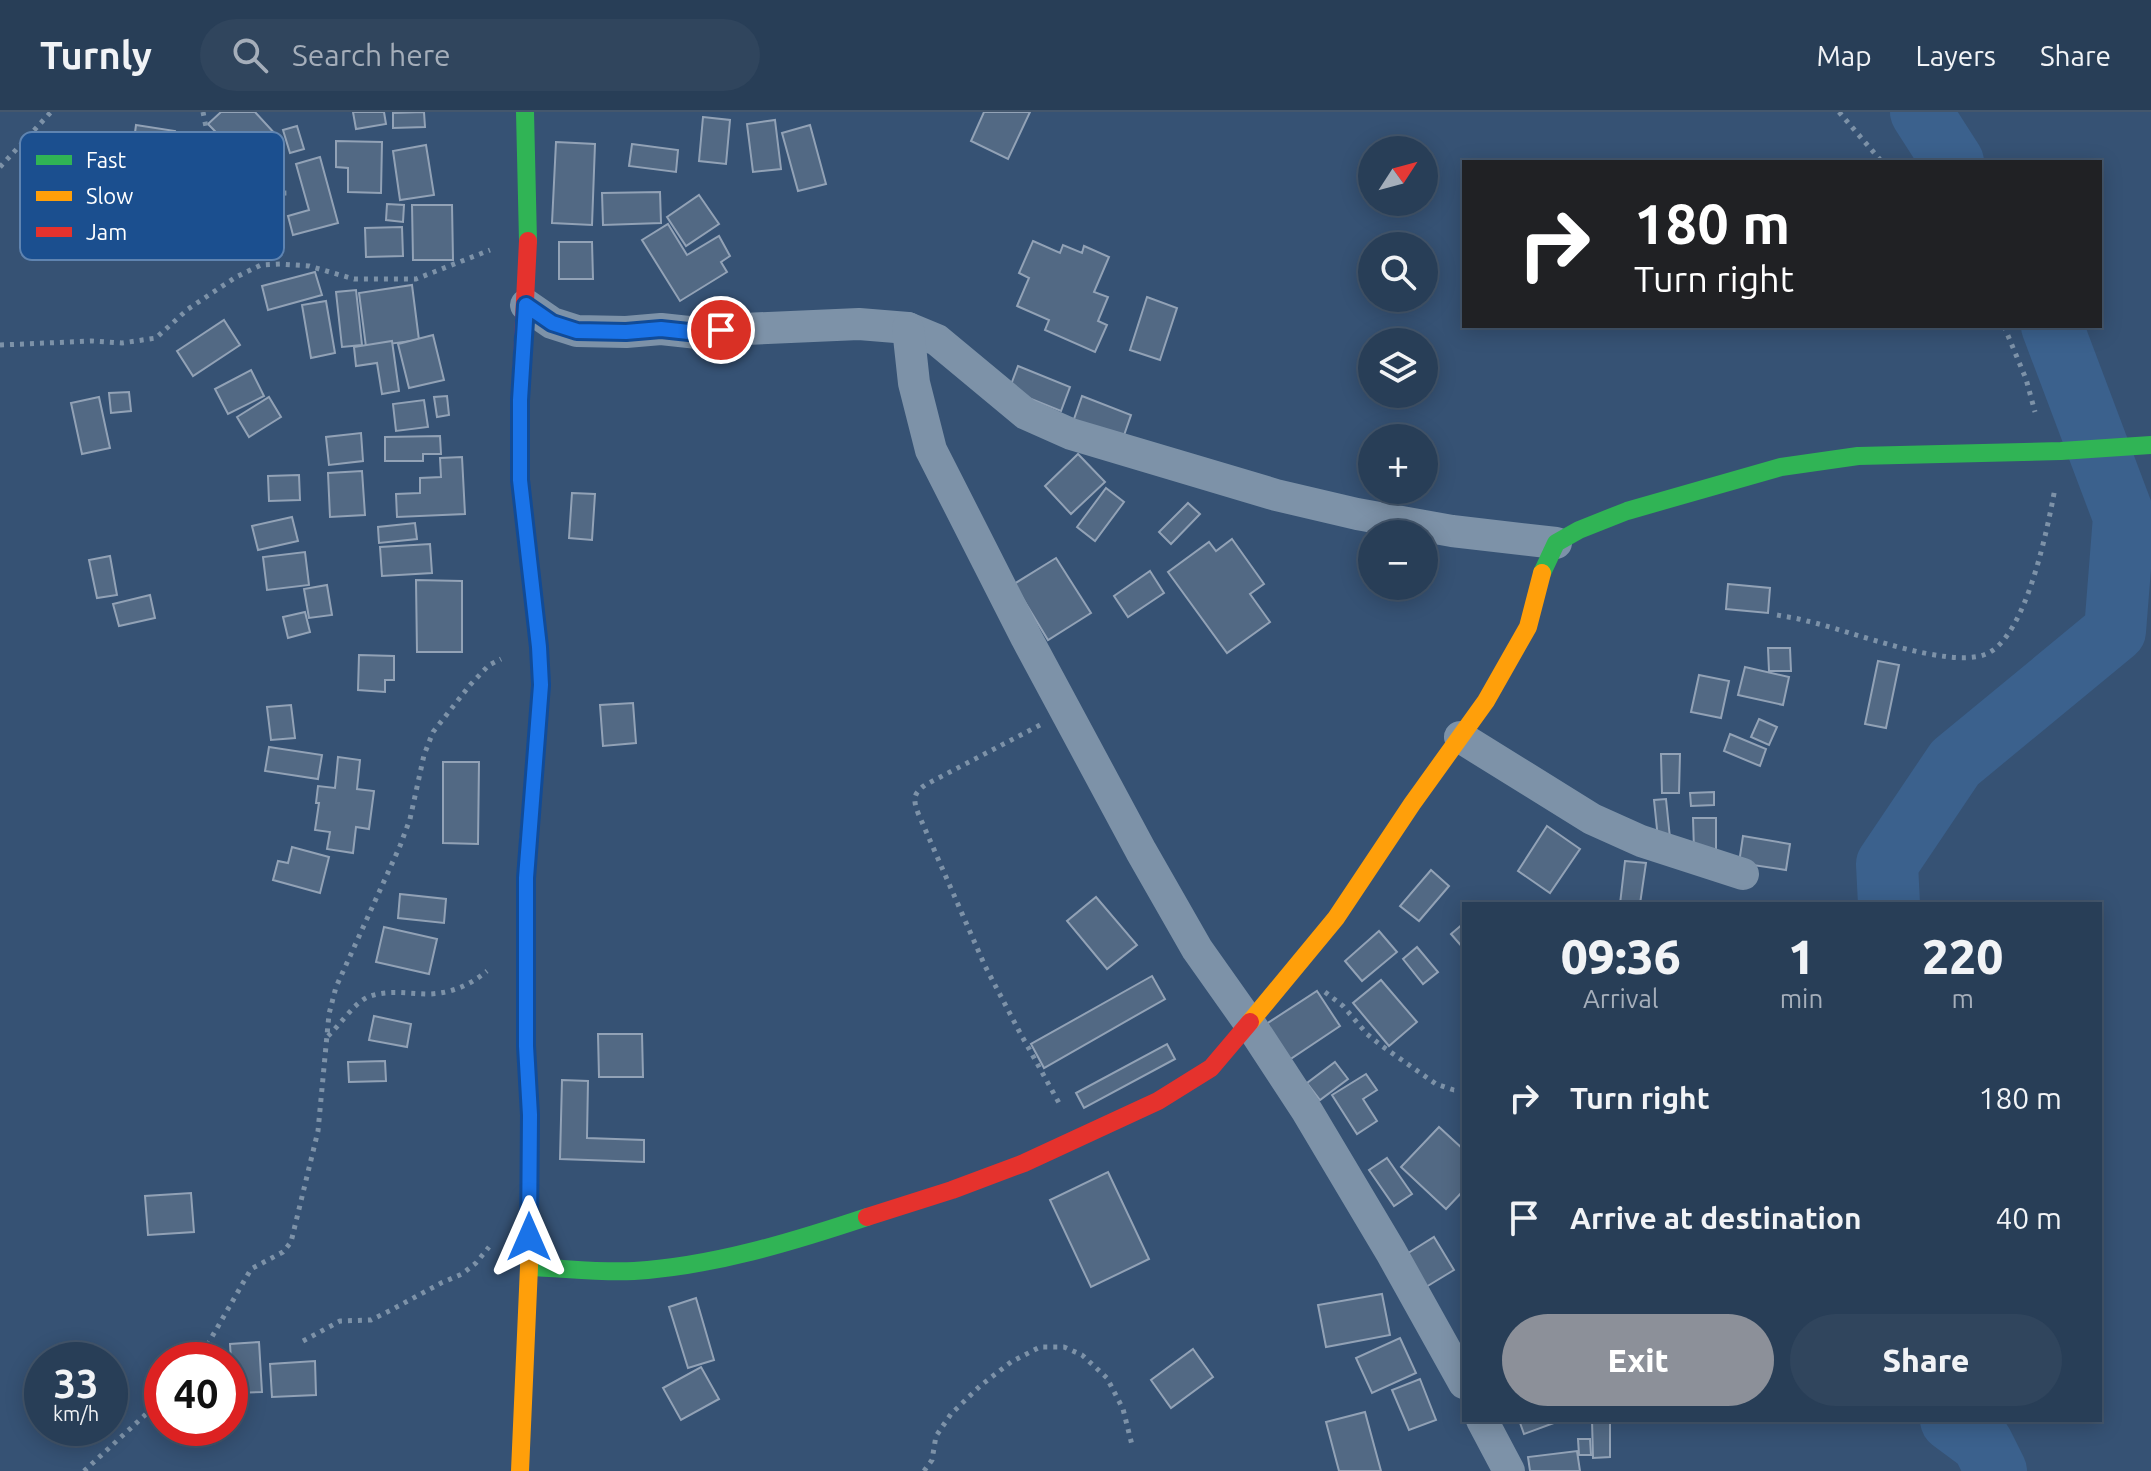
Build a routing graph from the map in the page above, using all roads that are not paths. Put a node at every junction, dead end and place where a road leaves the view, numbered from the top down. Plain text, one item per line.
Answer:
1 (525, 112) edge
2 (526, 305) junction
3 (908, 328) junction
4 (2151, 445) edge
5 (1556, 543) junction
6 (1460, 737) junction
7 (1743, 874) dead end
8 (1250, 1024) junction
9 (529, 1267) junction
10 (1462, 1379) edge
11 (1483, 1422) edge
12 (520, 1471) edge
13 (1509, 1471) edge

1 - 2 street
2 - 3 street
2 - 9 street
3 - 5 street
3 - 8 street
4 - 5 street
5 - 6 street
6 - 7 street
6 - 8 street
8 - 9 street
8 - 10 street
9 - 12 street
11 - 13 street

